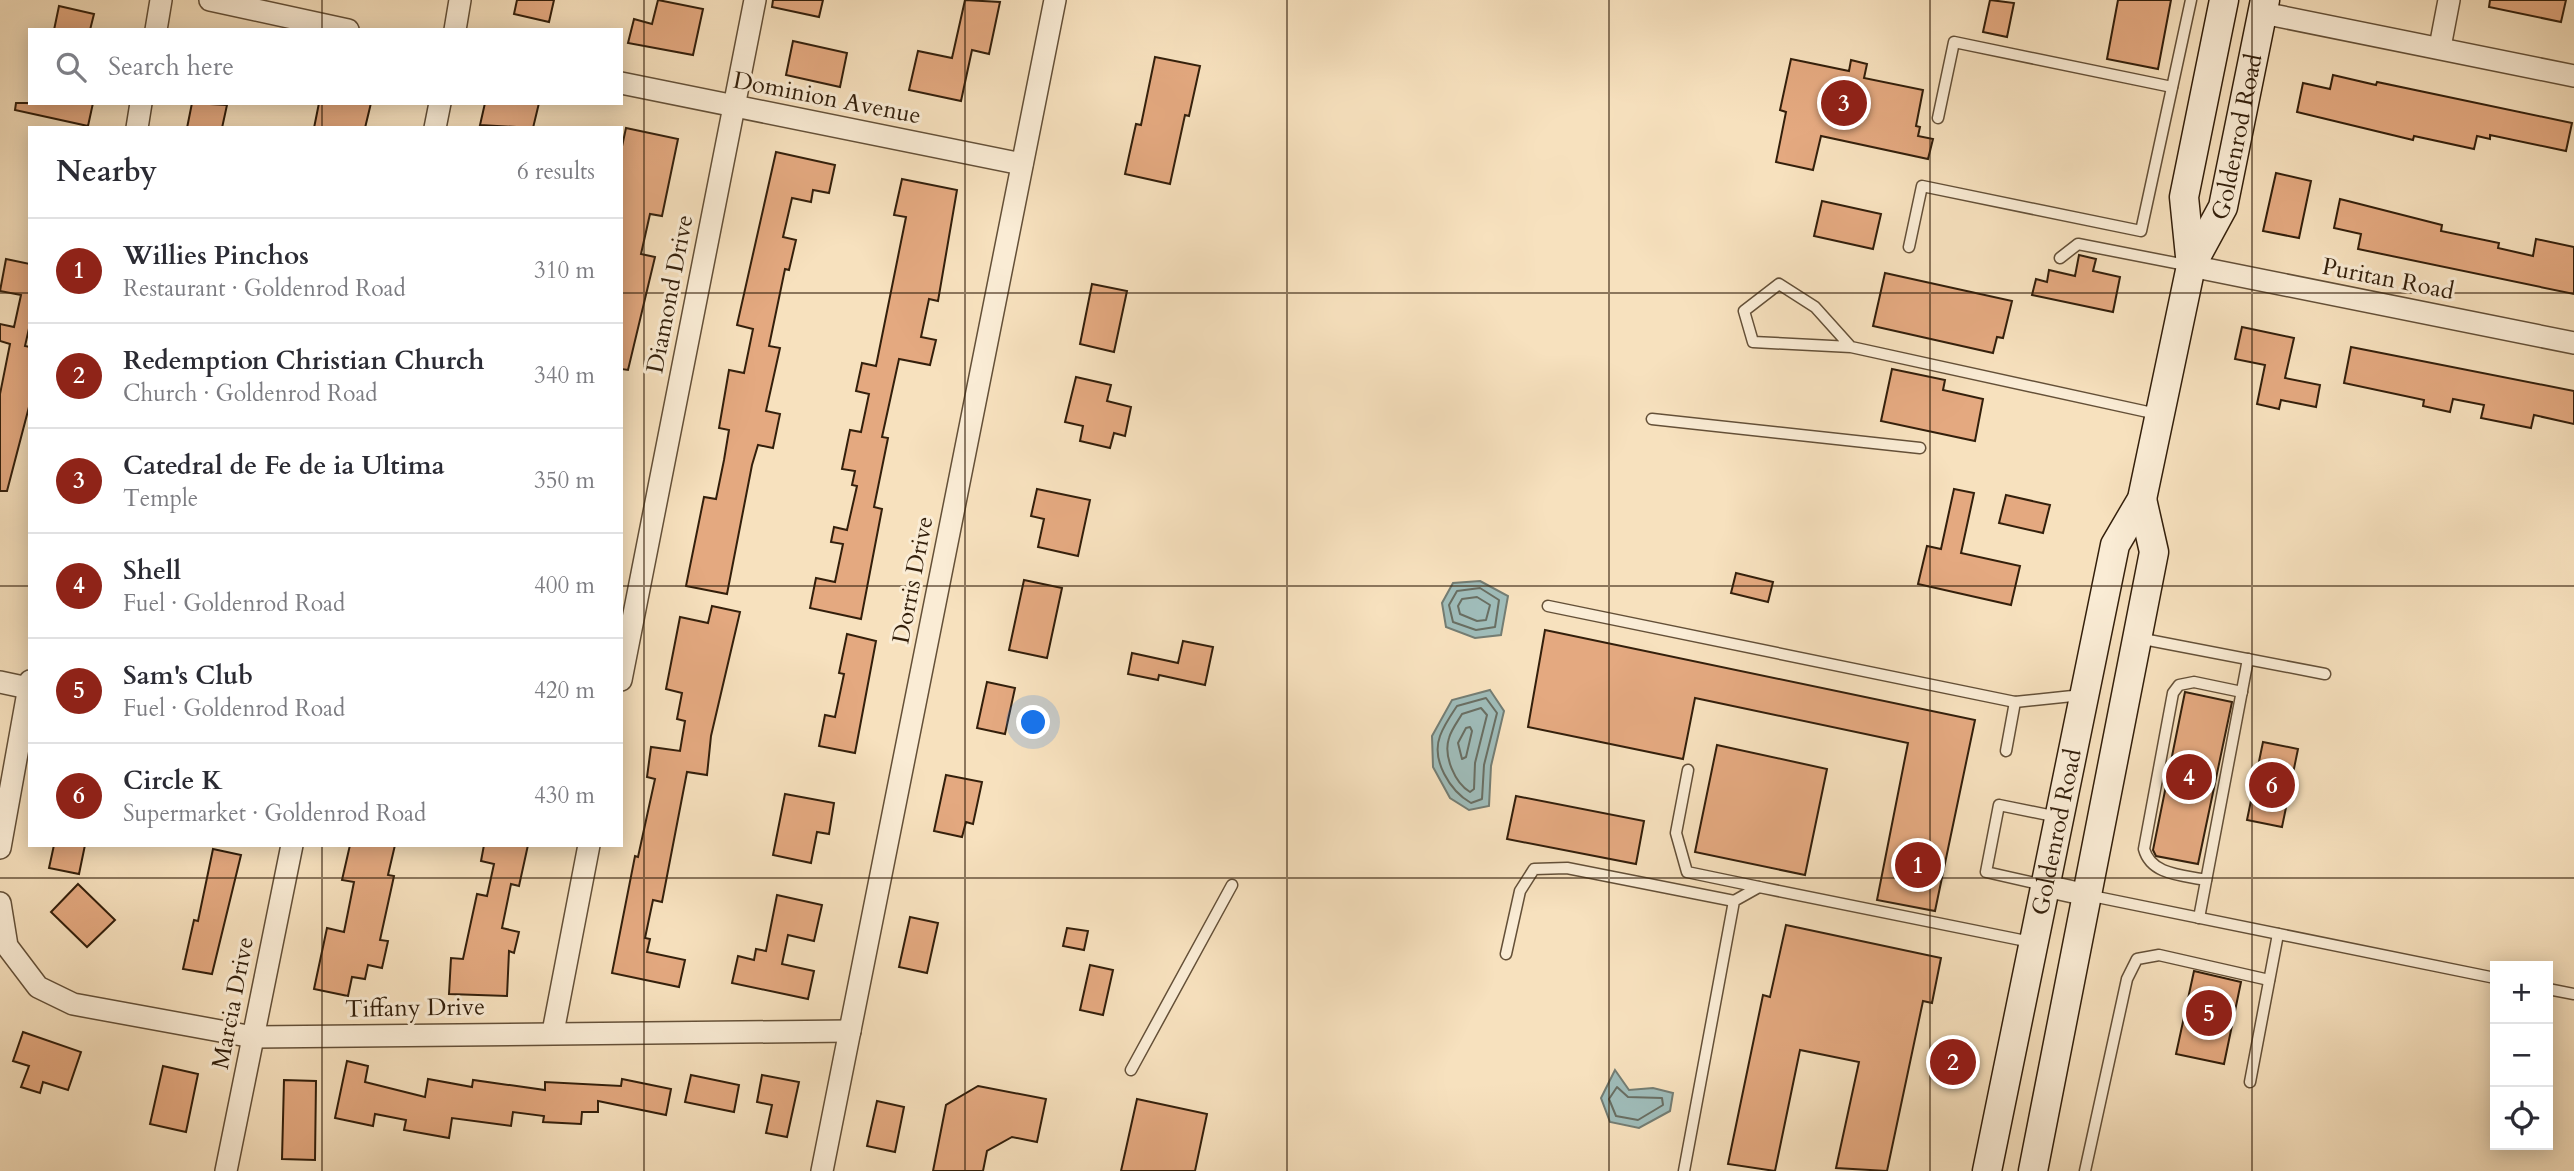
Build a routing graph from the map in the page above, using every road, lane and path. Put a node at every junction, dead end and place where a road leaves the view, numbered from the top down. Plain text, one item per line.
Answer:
1 (162, 0) edge
2 (210, 0) edge
3 (460, 0) edge
4 (755, 0) edge
5 (1055, 0) edge
6 (2191, 0) edge
7 (2224, 0) edge
8 (2449, 0) edge
9 (2264, 6) edge
10 (156, 28) edge
11 (339, 28) edge
12 (454, 28) edge
13 (2440, 47) junction
14 (2574, 76) edge
15 (623, 83) edge
16 (2172, 87) junction
17 (142, 105) edge
18 (440, 105) edge
19 (733, 106) junction
20 (1938, 118) dead end
21 (137, 126) edge
22 (435, 126) edge
23 (1022, 164) junction
24 (1909, 247) dead end
25 (2060, 258) dead end
26 (2191, 266) junction
27 (2574, 343) edge
28 (1851, 347) junction
29 (2160, 414) junction
30 (1652, 419) dead end
31 (1920, 448) dead end
32 (2142, 499) junction
33 (1548, 606) dead end
34 (2137, 638) junction
35 (2248, 659) junction
36 (623, 670) edge
37 (2325, 674) dead end
38 (0, 682) edge
39 (28, 684) edge
40 (28, 690) edge
41 (2242, 692) junction
42 (2085, 695) junction
43 (2015, 702) junction
44 (2006, 751) dead end
45 (1688, 770) dead end
46 (2060, 818) junction
47 (292, 847) edge
48 (589, 847) edge
49 (0, 848) edge
50 (2206, 880) junction
51 (1232, 885) dead end
52 (2046, 886) junction
53 (1759, 887) junction
54 (2087, 895) junction
55 (1734, 901) junction
56 (0, 903) edge
57 (2199, 918) junction
58 (2278, 934) junction
59 (2034, 943) junction
60 (1506, 954) dead end
61 (2490, 977) edge
62 (2269, 980) junction
63 (2553, 990) edge
64 (2574, 994) edge
65 (850, 1031) junction
66 (553, 1032) junction
67 (253, 1037) junction
68 (1131, 1070) dead end
69 (2250, 1082) dead end
70 (1684, 1166) edge
71 (226, 1171) edge
72 (822, 1171) edge
73 (1987, 1171) edge
74 (2034, 1171) edge
75 (2085, 1171) edge

1 - 10 street
2 - 11 street
3 - 12 street
4 - 19 street, Diamond Drive
5 - 23 street, Dorris Drive
6 - 16 lane
7 - 26 main road, Goldenrod Road
8 - 13 street
9 - 13 street
9 - 26 main road, Goldenrod Road
13 - 14 street
15 - 19 street, Dominion Avenue
16 - 20 lane
16 - 24 lane
17 - 21 street
18 - 22 street
19 - 23 street, Dominion Avenue
19 - 36 street, Diamond Drive
23 - 65 street, Dorris Drive
25 - 26 lane
26 - 27 street, Puritan Road
26 - 29 main road, Goldenrod Road
28 - 28 lane
28 - 29 lane
29 - 32 main road, Goldenrod Road
30 - 31 lane
32 - 34 main road, Goldenrod Road
32 - 42 main road, Goldenrod Road
33 - 43 lane
34 - 35 lane
34 - 54 main road, Goldenrod Road
35 - 37 lane
35 - 41 lane
38 - 39 street
40 - 49 street
41 - 50 lane
41 - 50 lane
42 - 43 lane
42 - 46 main road, Goldenrod Road
43 - 44 lane
45 - 53 lane
46 - 52 main road, Goldenrod Road
46 - 52 lane
47 - 67 street, Marcia Drive
48 - 66 street
50 - 57 lane
51 - 68 lane
52 - 54 street
52 - 59 main road, Goldenrod Road
53 - 55 lane
53 - 59 lane
54 - 57 lane
54 - 74 main road, Goldenrod Road
55 - 60 lane
55 - 70 lane
56 - 67 street, Tiffany Drive
57 - 58 lane
58 - 61 lane
58 - 62 lane
59 - 73 main road, Goldenrod Road
62 - 69 lane
62 - 75 lane
63 - 64 lane
65 - 66 street, Tiffany Drive
65 - 72 street, Dorris Drive
66 - 67 street, Tiffany Drive
67 - 71 street, Marcia Drive

